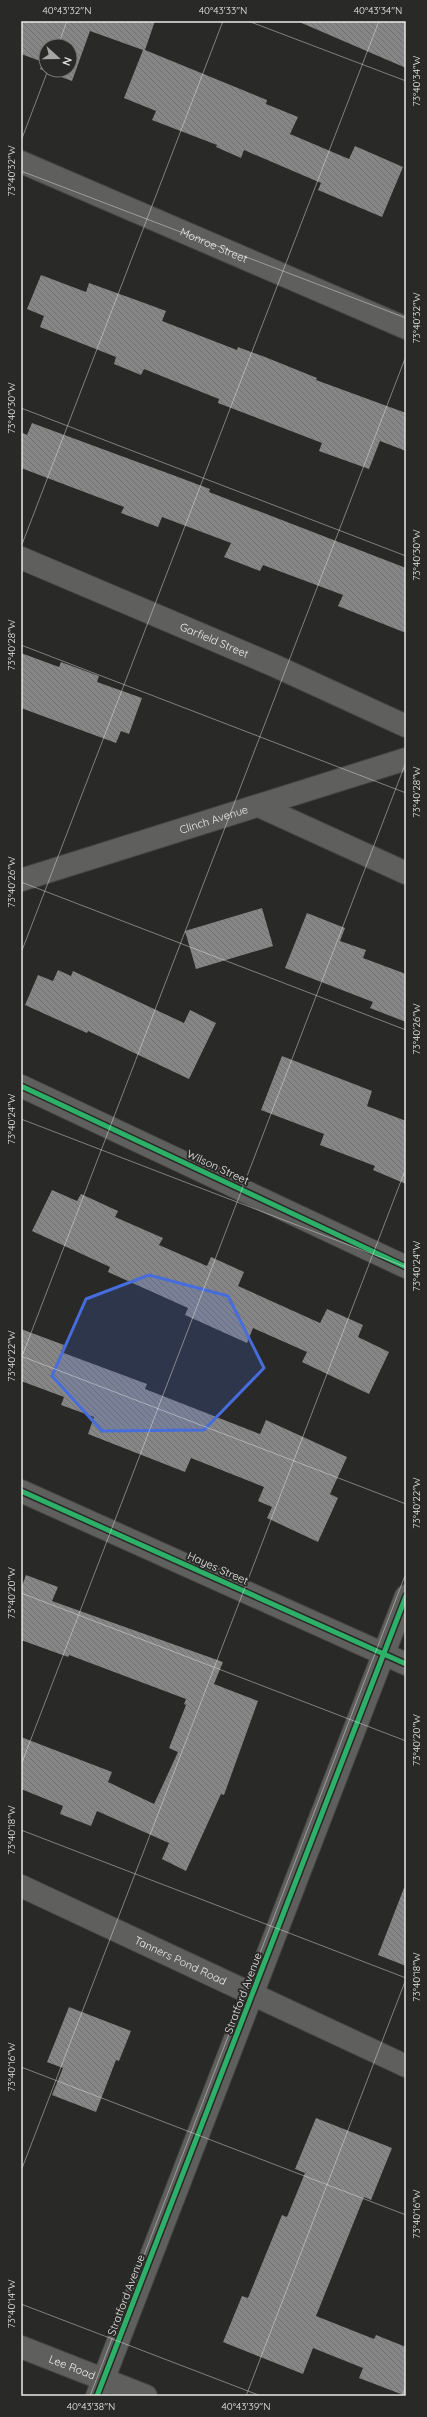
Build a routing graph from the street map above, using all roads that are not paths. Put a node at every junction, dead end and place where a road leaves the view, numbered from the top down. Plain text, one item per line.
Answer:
1 (21, 162) edge
2 (406, 328) edge
3 (21, 558) edge
4 (406, 726) edge
5 (406, 759) edge
6 (259, 806) junction
7 (406, 873) edge
8 (21, 880) edge
9 (21, 1086) edge
10 (406, 1267) edge
11 (21, 1491) edge
12 (406, 1596) edge
13 (384, 1654) junction
14 (406, 1664) edge
15 (21, 1886) edge
16 (254, 1994) junction
17 (406, 2066) edge
18 (21, 2347) edge
19 (101, 2388) edge
20 (146, 2396) edge

1 - 2 street, Monroe Street
3 - 4 street, Garfield Street
5 - 6 street, Clinch Avenue
6 - 7 street
6 - 8 street, Clinch Avenue
9 - 10 street, Wilson Street
11 - 13 street, Hayes Street
12 - 13 street, Stratford Avenue
13 - 14 street, Hayes Street
13 - 16 street, Stratford Avenue
15 - 16 street, Tanners Pond Road
16 - 17 street, Tanners Pond Road
16 - 19 street, Stratford Avenue
18 - 19 street, Lee Road
19 - 20 street, Lee Road

